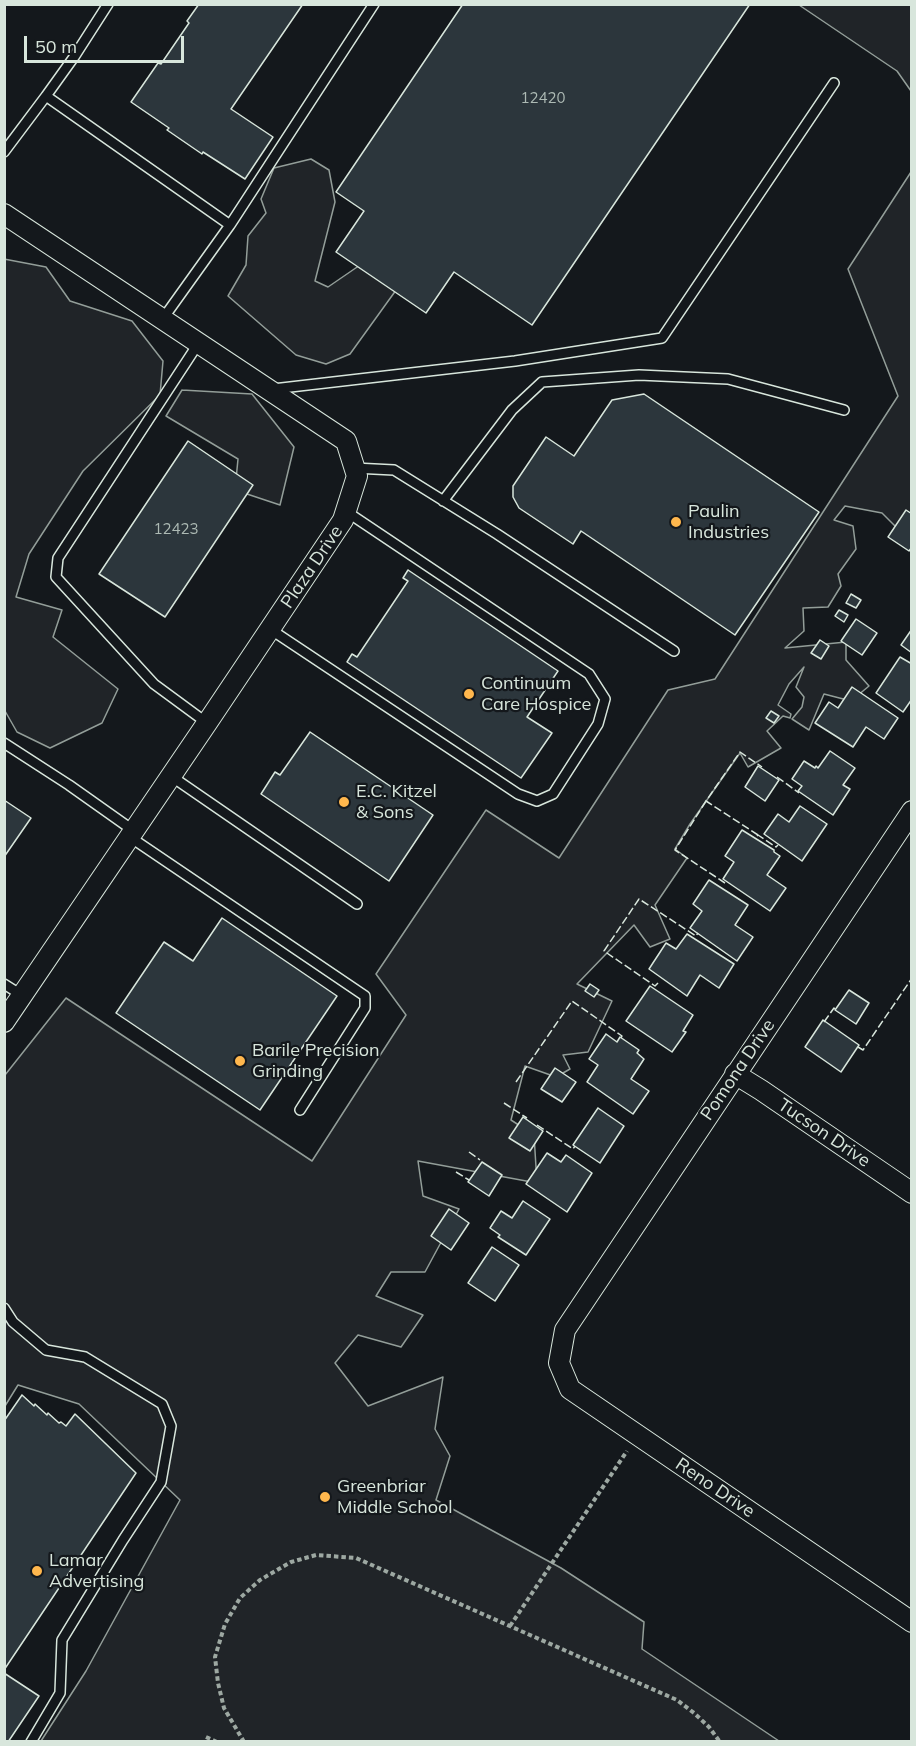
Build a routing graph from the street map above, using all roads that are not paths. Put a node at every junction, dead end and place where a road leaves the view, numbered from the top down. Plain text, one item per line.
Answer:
1 (108, 4) edge
2 (374, 4) edge
3 (834, 84) dead end
4 (46, 96) junction
5 (4, 152) edge
6 (4, 214) edge
7 (230, 225) junction
8 (162, 320) junction
9 (198, 345) junction
10 (268, 389) junction
11 (844, 410) dead end
12 (354, 468) junction
13 (443, 501) junction
14 (347, 512) junction
15 (270, 629) junction
16 (674, 651) dead end
17 (207, 723) junction
18 (4, 743) edge
19 (171, 776) junction
20 (912, 811) edge
21 (132, 834) junction
22 (357, 904) dead end
23 (4, 984) edge
24 (22, 996) junction
25 (4, 1022) edge
26 (735, 1074) junction
27 (300, 1110) dead end
28 (912, 1192) edge
29 (4, 1308) edge
30 (565, 1330) joint
31 (912, 1622) edge
32 (31, 1742) edge

1 - 4 lane
2 - 7 lane
3 - 10 lane
4 - 5 lane
4 - 7 lane
6 - 8 street, Plaza Drive
7 - 8 lane
8 - 9 street, Plaza Drive
9 - 10 street, Plaza Drive
9 - 17 lane
10 - 12 street, Plaza Drive
11 - 13 lane
12 - 13 lane
12 - 14 street, Plaza Drive
13 - 16 lane
14 - 15 street, Plaza Drive
14 - 15 lane
15 - 17 street, Plaza Drive
17 - 19 street, Plaza Drive
18 - 21 lane
19 - 21 street, Plaza Drive
19 - 22 lane
20 - 26 street, Pomona Drive
21 - 24 street, Plaza Drive
21 - 27 lane
23 - 24 lane
24 - 25 street, Plaza Drive
26 - 28 street, Tucson Drive
26 - 30 street, Pomona Drive
29 - 32 lane
30 - 31 street, Reno Drive

